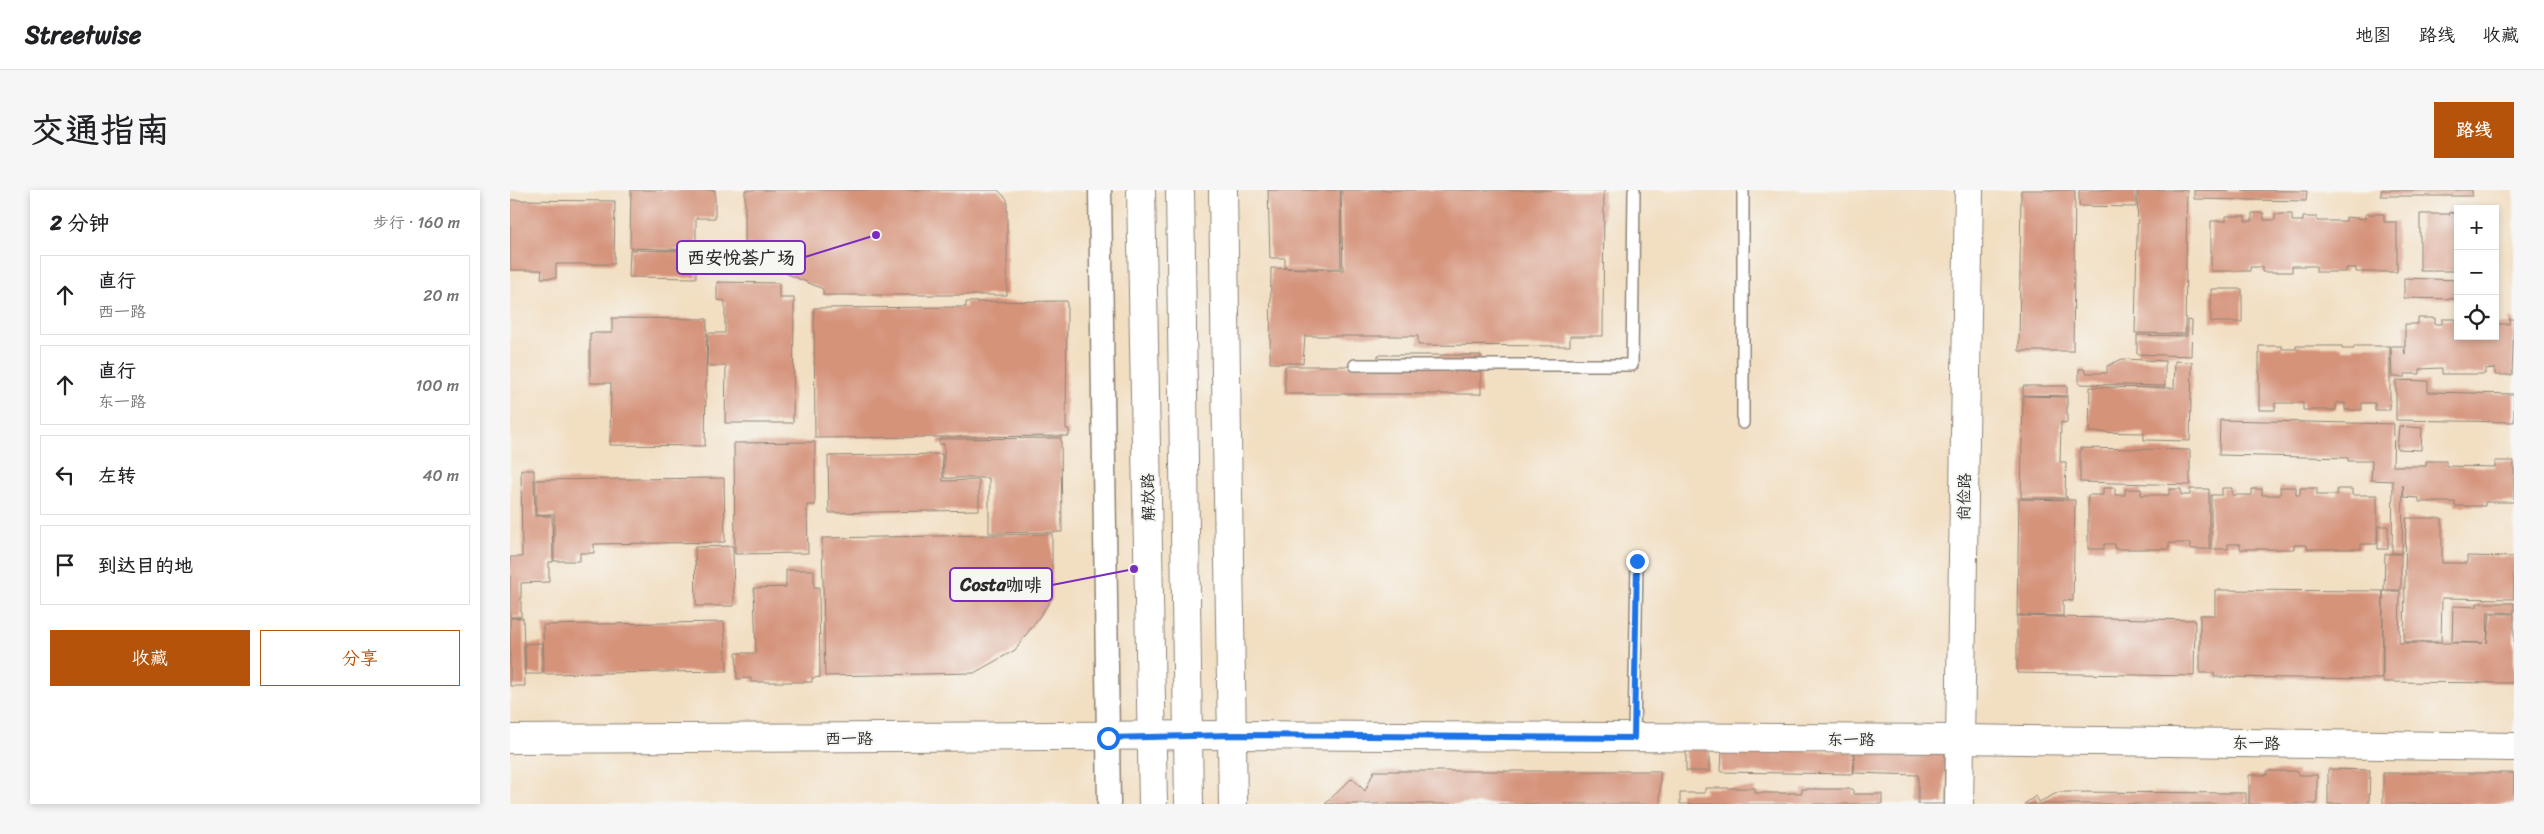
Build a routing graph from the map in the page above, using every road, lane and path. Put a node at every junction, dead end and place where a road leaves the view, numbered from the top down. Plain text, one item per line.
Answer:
1 (1100, 190) edge
2 (1141, 190) edge
3 (1180, 190) edge
4 (1223, 190) edge
5 (1634, 190) edge
6 (1742, 190) edge
7 (1969, 190) edge
8 (1355, 365) dead end
9 (1742, 423) dead end
10 (1637, 561) dead end
11 (1188, 735) junction
12 (1232, 735) junction
13 (1153, 737) junction
14 (1108, 738) junction
15 (1634, 738) junction
16 (1960, 738) junction
17 (510, 739) edge
18 (2514, 747) edge
19 (1109, 804) edge
20 (1153, 804) edge
21 (1189, 804) edge
22 (1233, 804) edge
23 (1959, 804) edge

1 - 14 street
2 - 13 street, 解放路
3 - 11 street
4 - 12 street
5 - 8 lane
6 - 9 lane
7 - 16 street, 尚俭路
10 - 15 lane
11 - 12 street, 东一路
11 - 13 street, 西一路
11 - 21 street
12 - 15 street, 东一路
12 - 22 street
13 - 14 street, 西一路
13 - 20 street, 解放路
14 - 17 street, 西一路
14 - 19 street
15 - 16 street, 东一路
16 - 18 street, 东一路
16 - 23 street, 尚俭路

